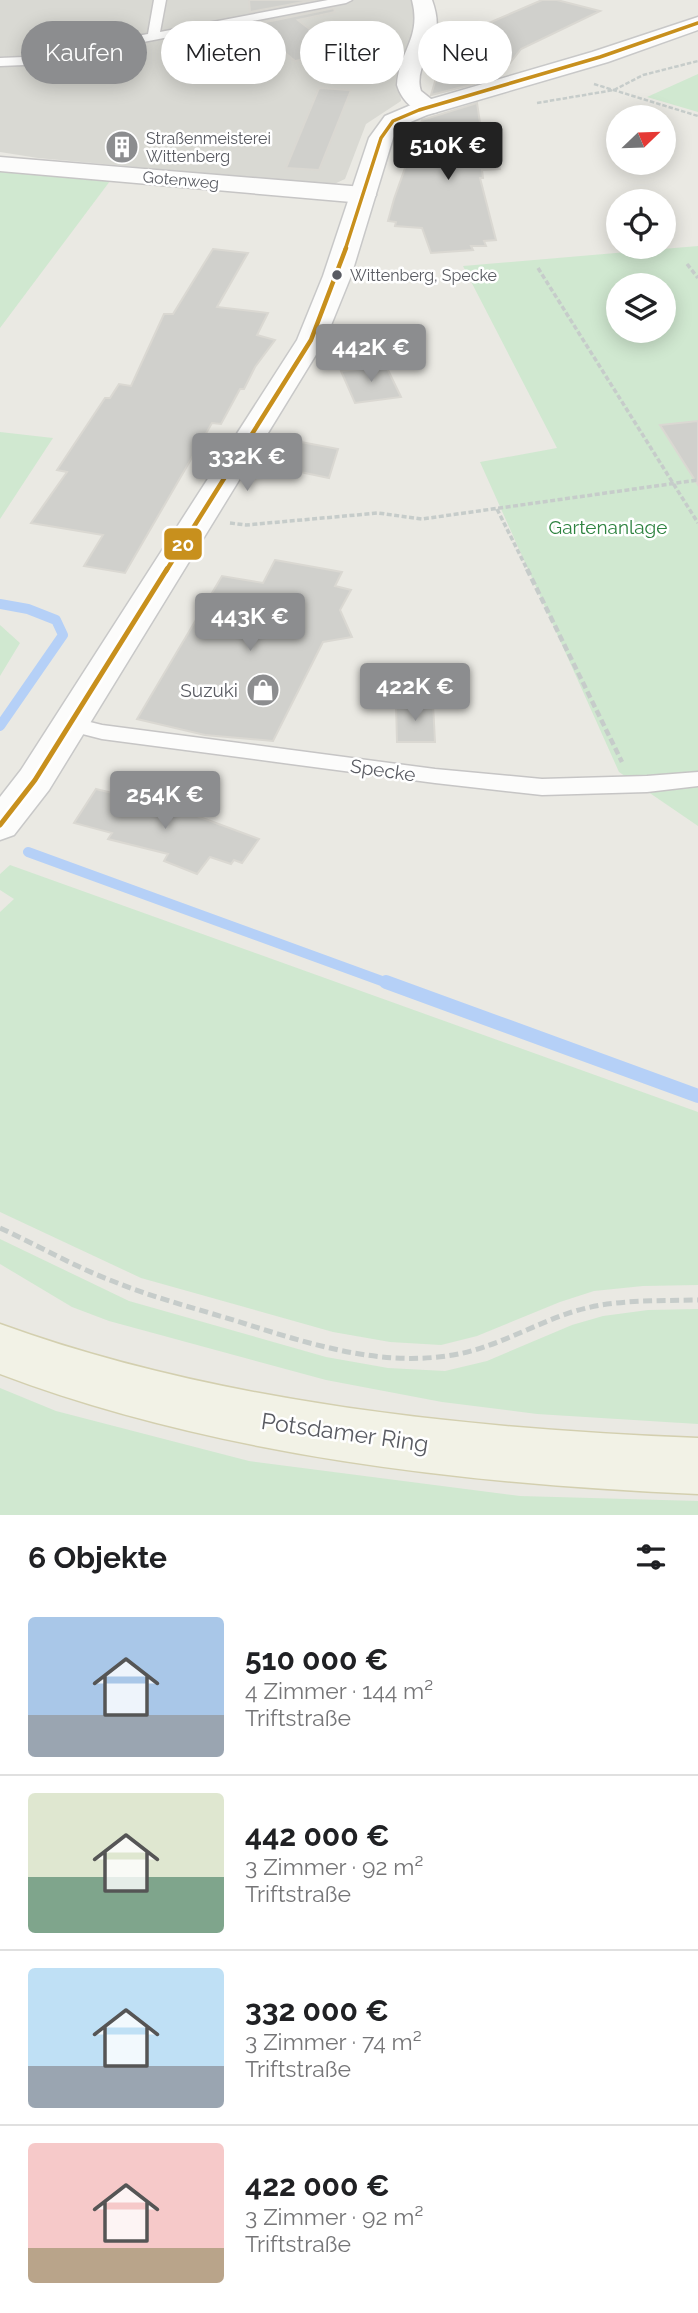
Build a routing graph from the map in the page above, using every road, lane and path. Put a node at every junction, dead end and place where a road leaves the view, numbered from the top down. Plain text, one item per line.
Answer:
1 (160, 0) edge
2 (346, 0) edge
3 (422, 0) edge
4 (698, 23) edge
5 (153, 37) junction
6 (698, 61) edge
7 (0, 62) edge
8 (429, 107) junction
9 (698, 116) edge
10 (0, 164) edge
11 (363, 195) junction
12 (687, 264) dead end
13 (538, 268) dead end
14 (698, 278) edge
15 (698, 480) edge
16 (673, 484) junction
17 (496, 509) junction
18 (199, 519) junction
19 (698, 523) edge
20 (70, 724) junction
21 (622, 763) dead end
22 (698, 779) edge
23 (0, 825) edge
24 (0, 1228) edge
25 (698, 1300) edge
26 (0, 1349) edge
27 (698, 1466) edge

1 - 5 lane
2 - 5 lane
3 - 8 main road
4 - 8 main road
5 - 7 lane
6 - 9 path
8 - 11 main road
10 - 11 main road, Gotenweg
11 - 18 main road
12 - 14 path
13 - 16 path
15 - 16 path
16 - 17 path
16 - 19 path
17 - 18 path
17 - 21 path
18 - 20 main road
20 - 22 lane, Specke
20 - 23 main road
24 - 25 path
26 - 27 main road, Potsdamer Ring

